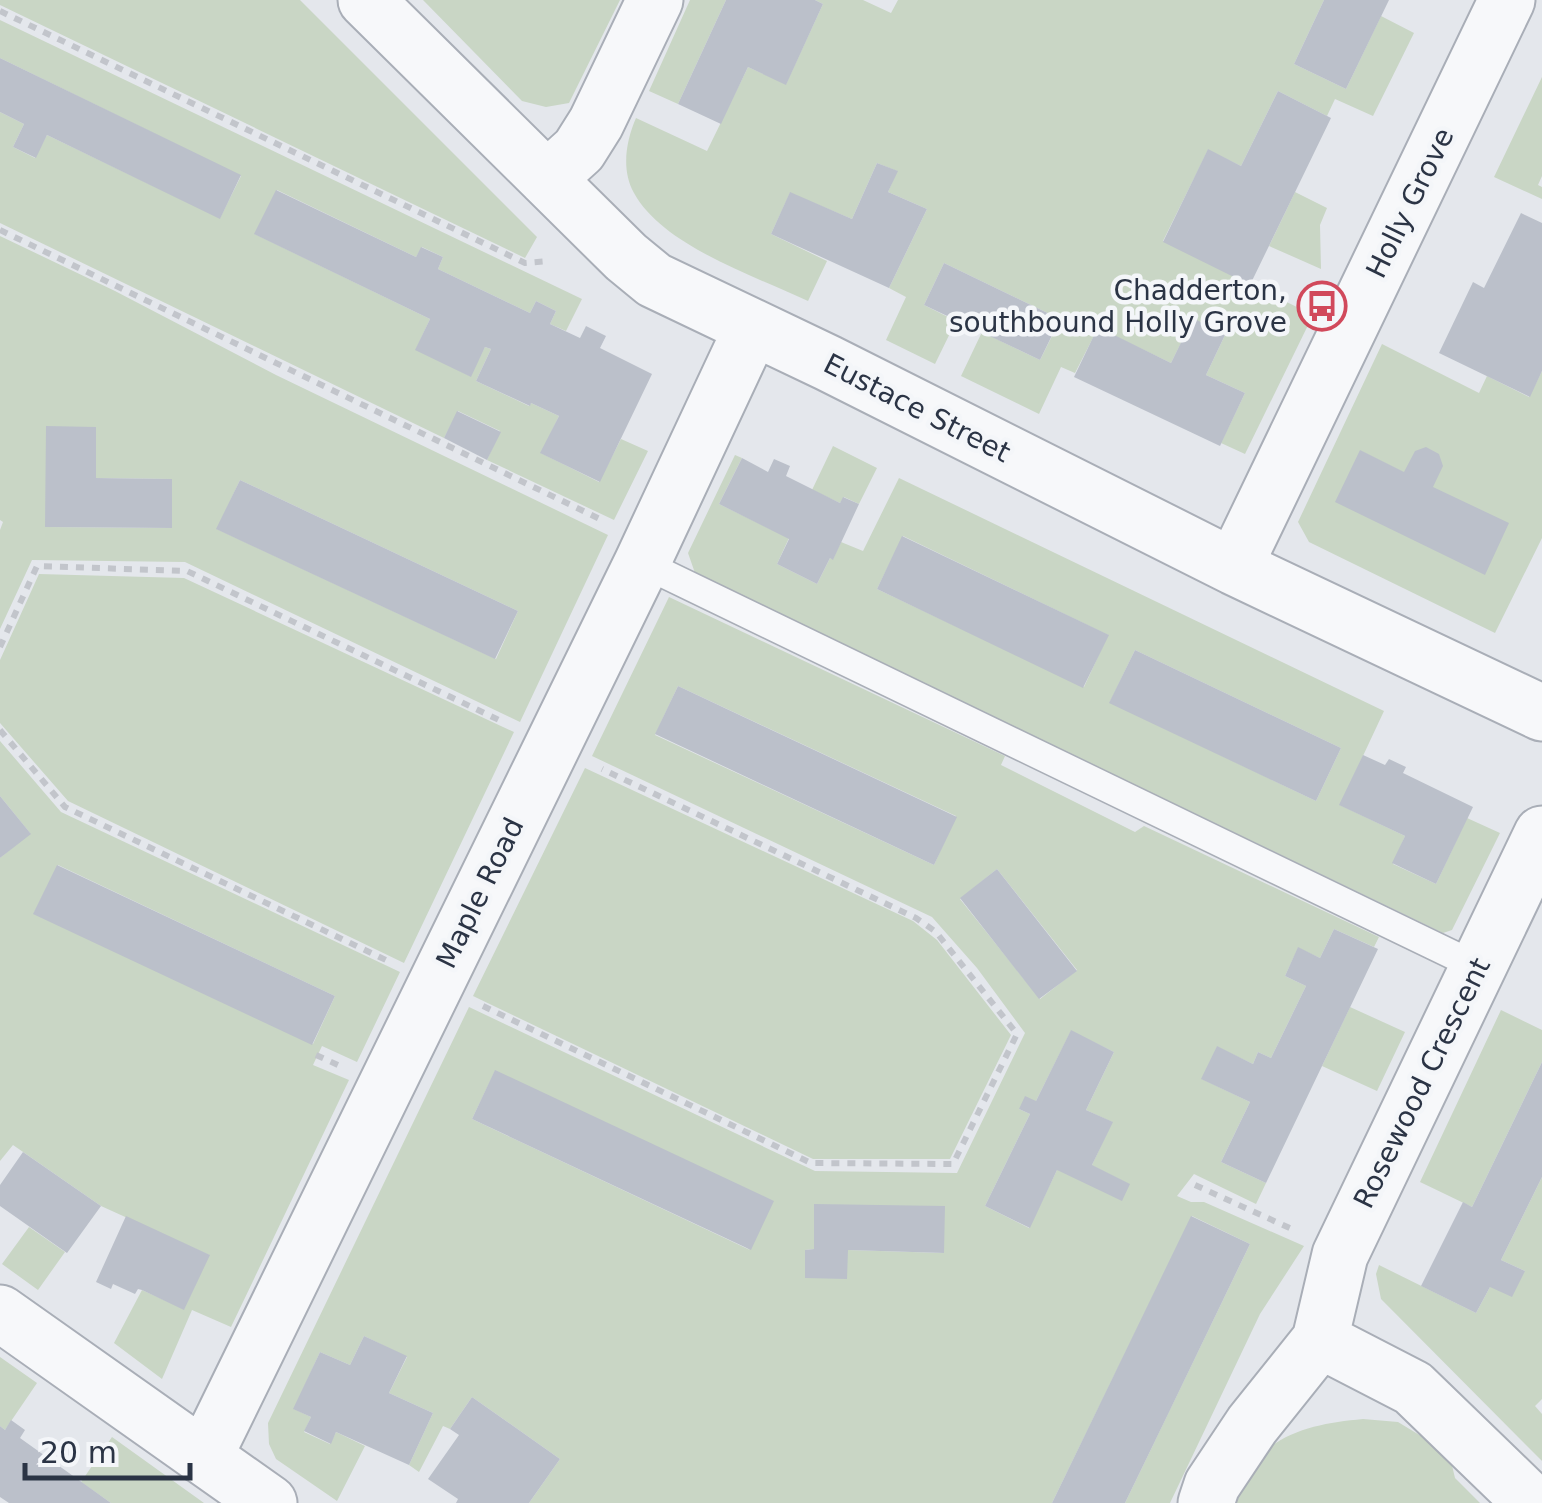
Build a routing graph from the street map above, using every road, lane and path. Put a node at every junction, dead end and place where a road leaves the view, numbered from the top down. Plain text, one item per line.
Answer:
1 (366, 0) edge
2 (655, 0) edge
3 (1507, 0) edge
4 (0, 11) edge
5 (547, 179) junction
6 (0, 230) edge
7 (566, 260) dead end
8 (752, 328) junction
9 (604, 521) dead end
10 (642, 563) junction
11 (1234, 567) junction
12 (0, 647) edge
13 (1542, 712) edge
14 (507, 724) dead end
15 (0, 730) edge
16 (597, 766) dead end
17 (1542, 834) edge
18 (390, 962) dead end
19 (1478, 967) junction
20 (481, 1005) dead end
21 (1195, 1184) dead end
22 (1299, 1232) dead end
23 (0, 1313) edge
24 (1320, 1340) junction
25 (202, 1456) junction
26 (270, 1503) edge
27 (1206, 1503) edge
28 (1532, 1503) edge

1 - 5 street, Eustace Street
2 - 5 street
3 - 11 street, Holly Grove
4 - 7 path
5 - 8 street, Eustace Street
6 - 9 path
8 - 10 street, Maple Road
8 - 11 street, Eustace Street
10 - 19 lane
10 - 25 street, Maple Road
11 - 13 street, Eustace Street
12 - 14 path
15 - 18 path, Maple Road
16 - 20 path, Maple Road
17 - 19 street, Rosewood Crescent
19 - 24 street, Rosewood Crescent
21 - 22 path
23 - 25 street
24 - 27 street, Rosewood Crescent
24 - 28 street
25 - 26 street

